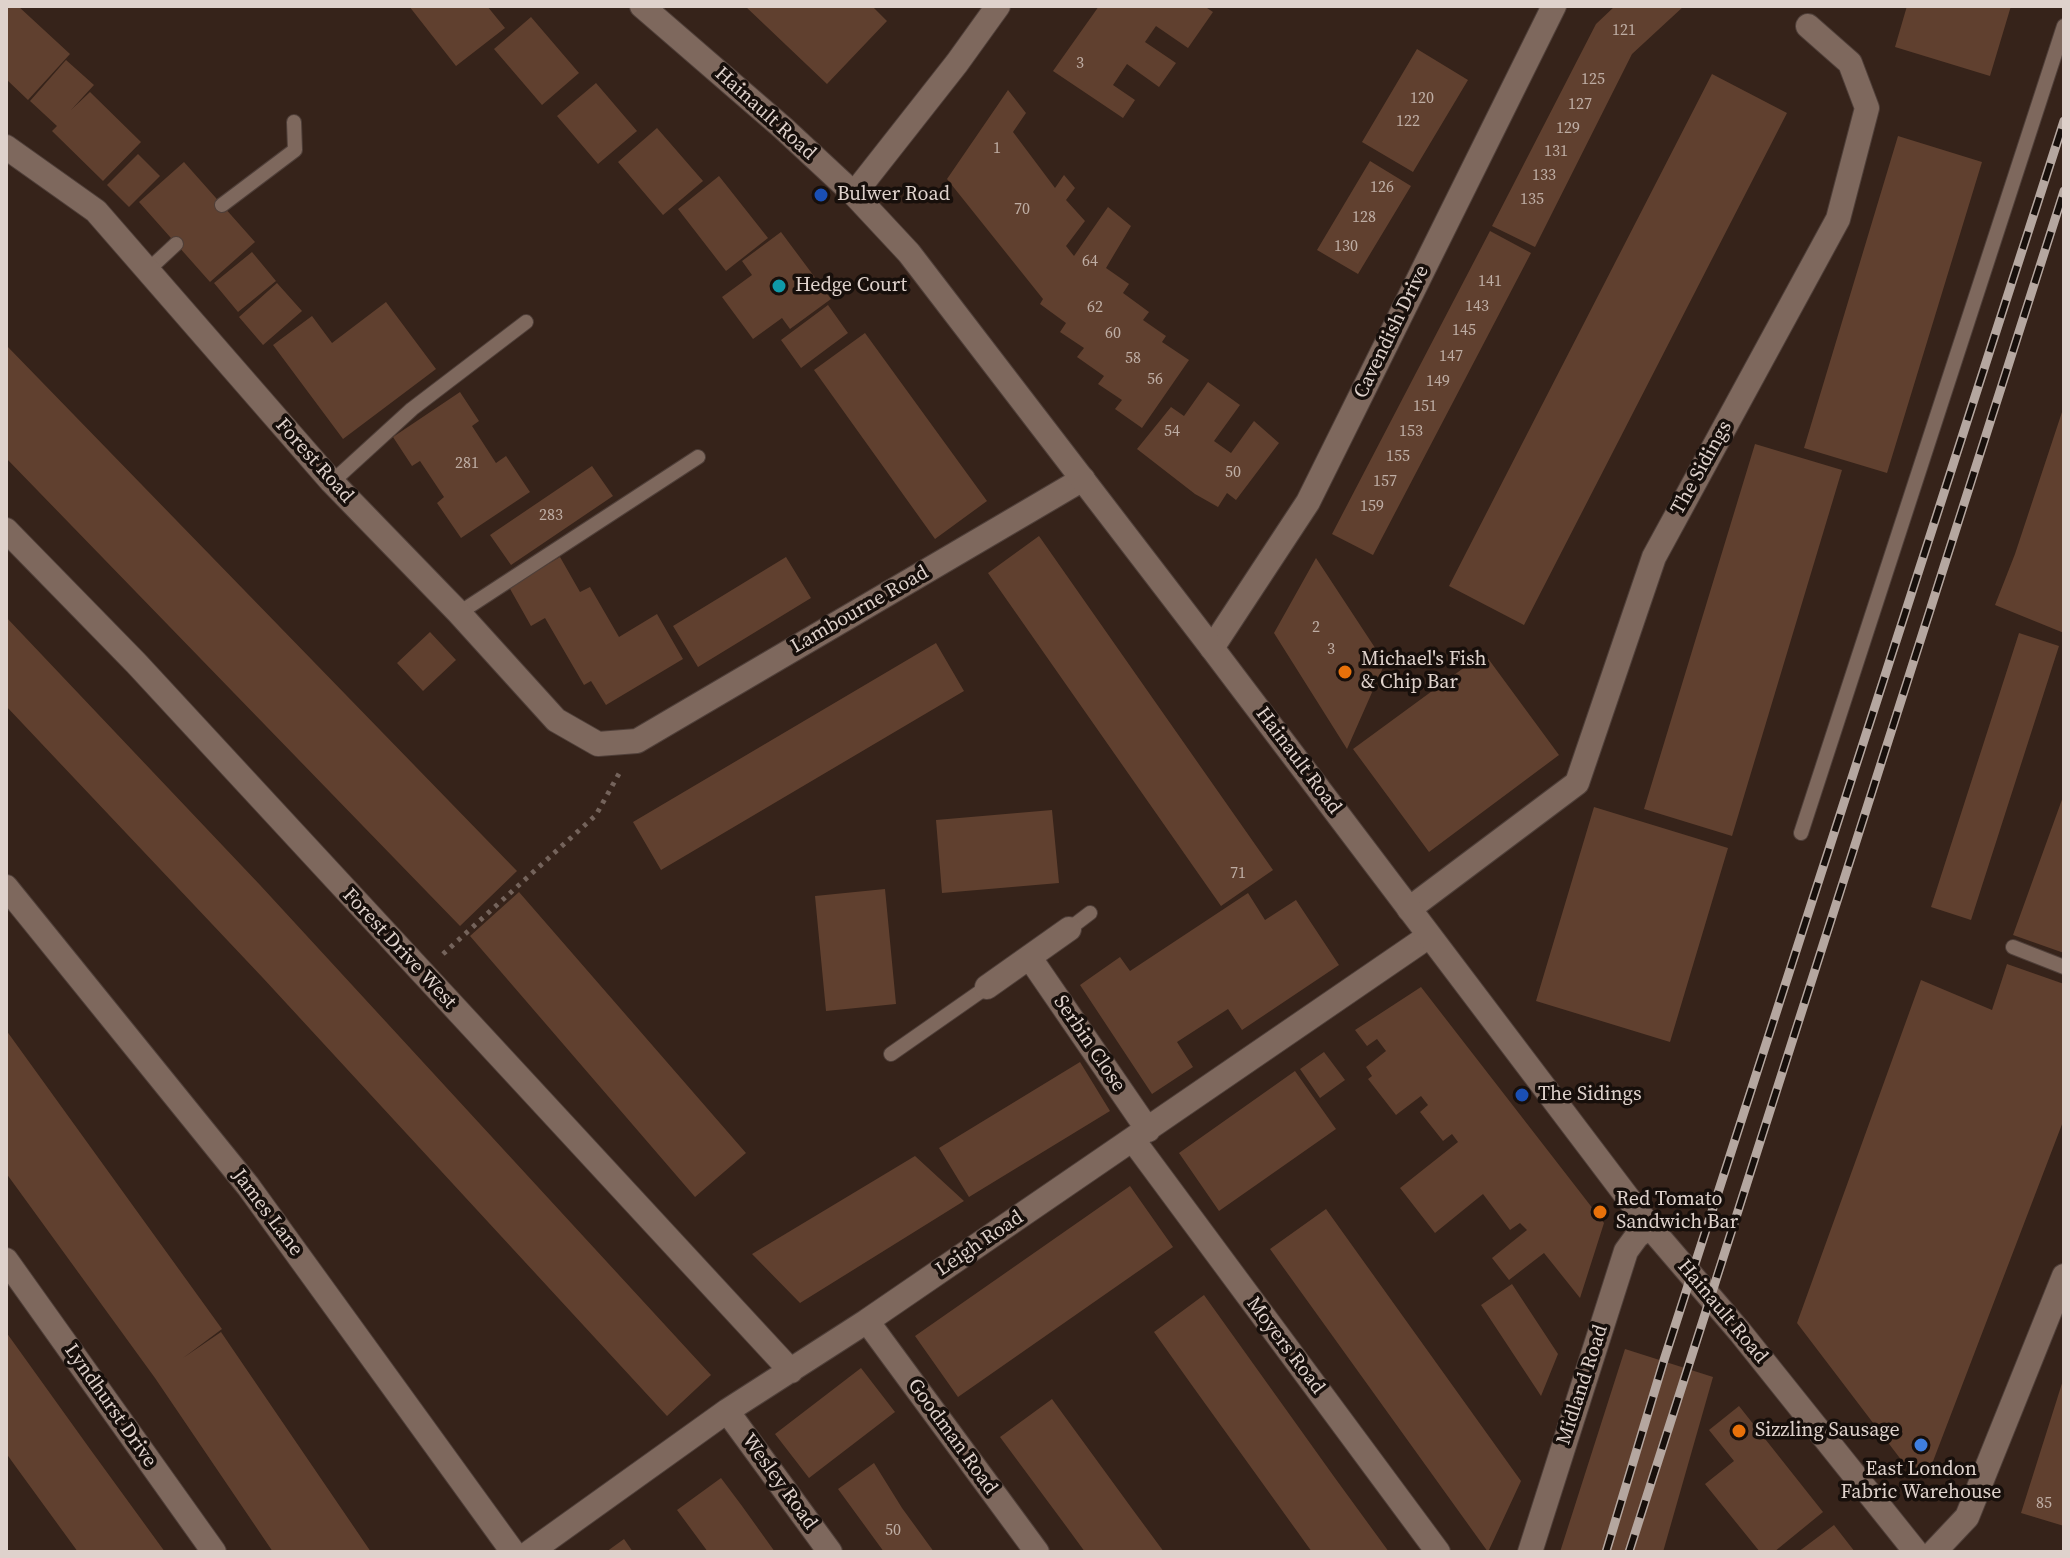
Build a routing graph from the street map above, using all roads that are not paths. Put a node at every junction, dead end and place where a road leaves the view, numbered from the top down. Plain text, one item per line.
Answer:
1 (642, 6) edge
2 (998, 6) edge
3 (1554, 6) edge
4 (1808, 26) dead end
5 (2064, 26) edge
6 (294, 122) dead end
7 (6, 147) edge
8 (854, 194) junction
9 (222, 205) dead end
10 (176, 244) dead end
11 (147, 271) junction
12 (526, 322) dead end
13 (698, 457) dead end
14 (1083, 479) junction
15 (332, 482) junction
16 (6, 530) edge
17 (459, 613) junction
18 (1212, 648) junction
19 (637, 741) joint
20 (1801, 833) dead end
21 (6, 887) edge
22 (1409, 909) junction
23 (1090, 913) dead end
24 (1069, 929) joint
25 (1429, 936) junction
26 (2013, 947) dead end
27 (1030, 958) junction
28 (2064, 967) edge
29 (987, 987) joint
30 (891, 1054) dead end
31 (1140, 1135) junction
32 (1650, 1227) junction
33 (6, 1260) edge
34 (2064, 1276) edge
35 (867, 1321) junction
36 (791, 1371) junction
37 (727, 1411) junction
38 (214, 1552) edge
39 (513, 1552) edge
40 (530, 1552) edge
41 (830, 1552) edge
42 (1037, 1552) edge
43 (1438, 1552) edge
44 (1530, 1552) edge
45 (1916, 1552) edge
46 (1934, 1552) edge

1 - 8 street, Hainault Road
2 - 8 street
3 - 18 street, Cavendish Drive
4 - 22 street, The Sidings
5 - 20 lane
6 - 9 lane
7 - 11 street, Forest Road
8 - 14 street, Hainault Road
10 - 11 lane
11 - 15 street, Forest Road
12 - 15 lane
13 - 17 lane
14 - 18 street, Hainault Road
14 - 19 street, Lambourne Road
15 - 17 street, Forest Road
16 - 36 street, Forest Drive West
17 - 19 street, Forest Road
18 - 22 street, Hainault Road
21 - 39 street, James Lane
22 - 25 street, Hainault Road
23 - 24 lane
24 - 27 street
25 - 31 street, Leigh Road
25 - 32 street, Hainault Road
26 - 28 lane
27 - 29 street
27 - 31 street, Serbin Close
29 - 30 lane
31 - 35 street, Leigh Road
31 - 43 street, Moyers Road
32 - 44 street, Midland Road
32 - 45 street, Hainault Road
33 - 38 street, Lyndhurst Drive
34 - 46 street
35 - 36 street, Leigh Road
35 - 42 street, Goodman Road
36 - 37 street, Leigh Road
37 - 40 street, Leigh Road
37 - 41 street, Wesley Road

